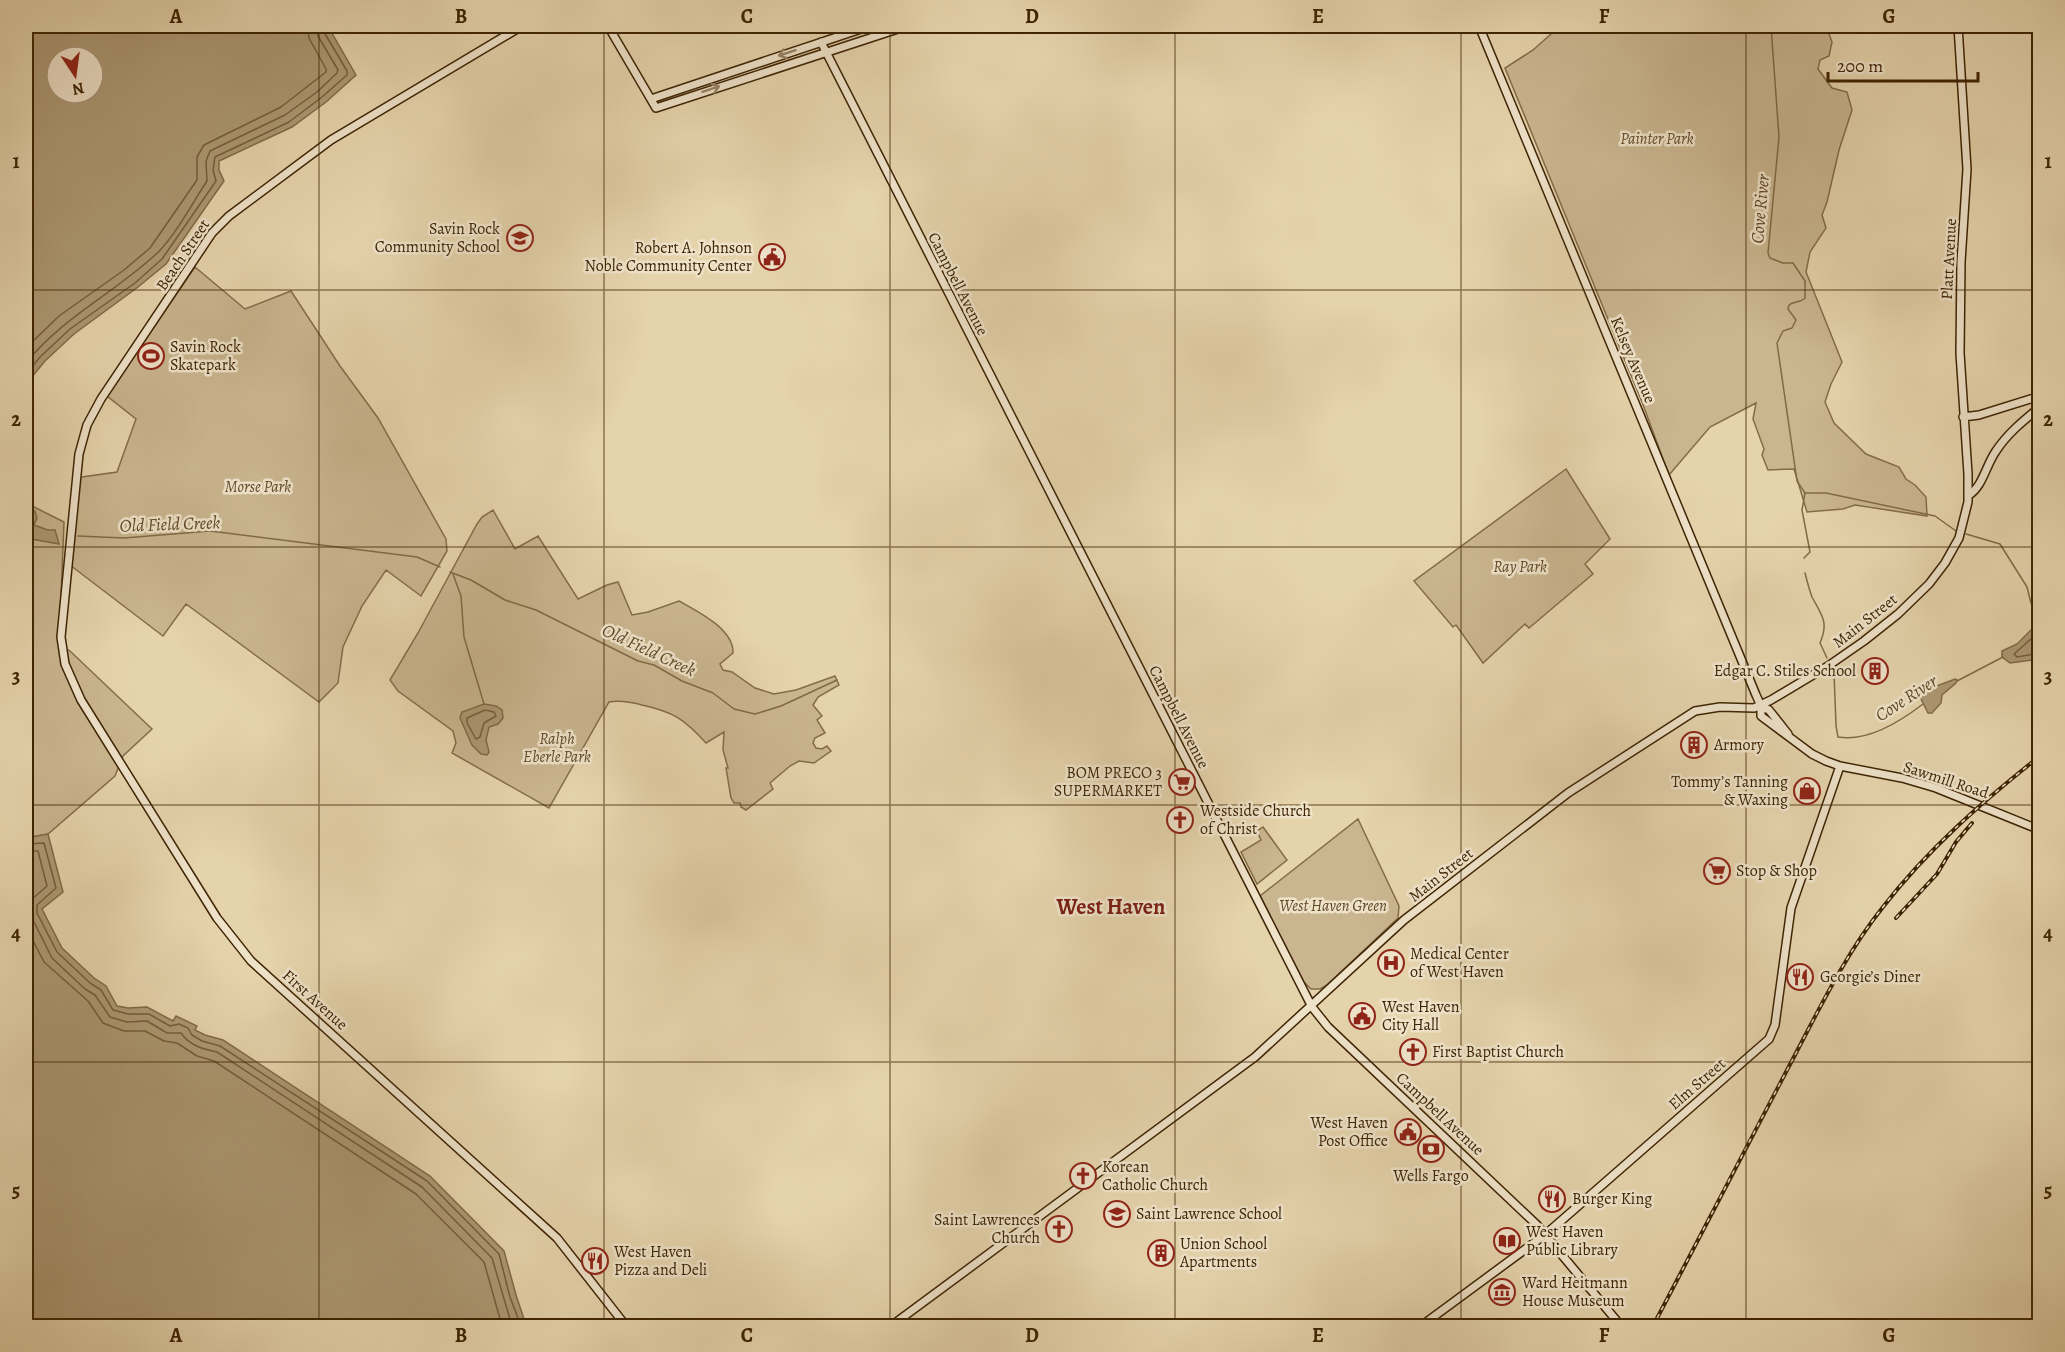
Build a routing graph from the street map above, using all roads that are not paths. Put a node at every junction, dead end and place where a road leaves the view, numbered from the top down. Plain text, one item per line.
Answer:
1 (522, 26) edge
2 (608, 26) edge
3 (870, 26) edge
4 (907, 26) edge
5 (1479, 26) edge
6 (1958, 26) edge
7 (820, 42) junction
8 (826, 52) junction
9 (651, 99) junction
10 (2040, 396) edge
11 (2025, 400) junction
12 (2036, 409) edge
13 (1963, 417) junction
14 (1969, 495) junction
15 (61, 637) joint
16 (1761, 706) junction
17 (1790, 737) joint
18 (1840, 766) junction
19 (2040, 830) edge
20 (1312, 1007) junction
21 (1546, 1234) junction
22 (626, 1326) edge
23 (891, 1326) edge
24 (1421, 1326) edge
25 (1621, 1326) edge

1 - 15 main road, Beach Street
2 - 9 main road
3 - 7 main road
4 - 8 main road
5 - 16 main road, Kelsey Avenue
6 - 13 main road, Platt Avenue
7 - 8 main road, Campbell Avenue
7 -> 9 main road
9 -> 8 main road
8 - 20 main road, Campbell Avenue
10 - 11 main road
11 - 12 main road
11 - 13 main road
12 - 14 main road
13 - 14 main road, Platt Avenue
14 - 16 main road, Main Street
15 - 22 main road, First Avenue
16 - 17 main road, Kelsey Avenue
16 - 20 main road, Main Street
17 - 18 main road, Sawmill Road
18 - 19 main road, Sawmill Road
18 - 21 main road, Elm Street
20 - 21 main road, Campbell Avenue
20 - 23 main road, Main Street
21 - 24 main road, Elm Street
21 - 25 main road, Campbell Avenue

